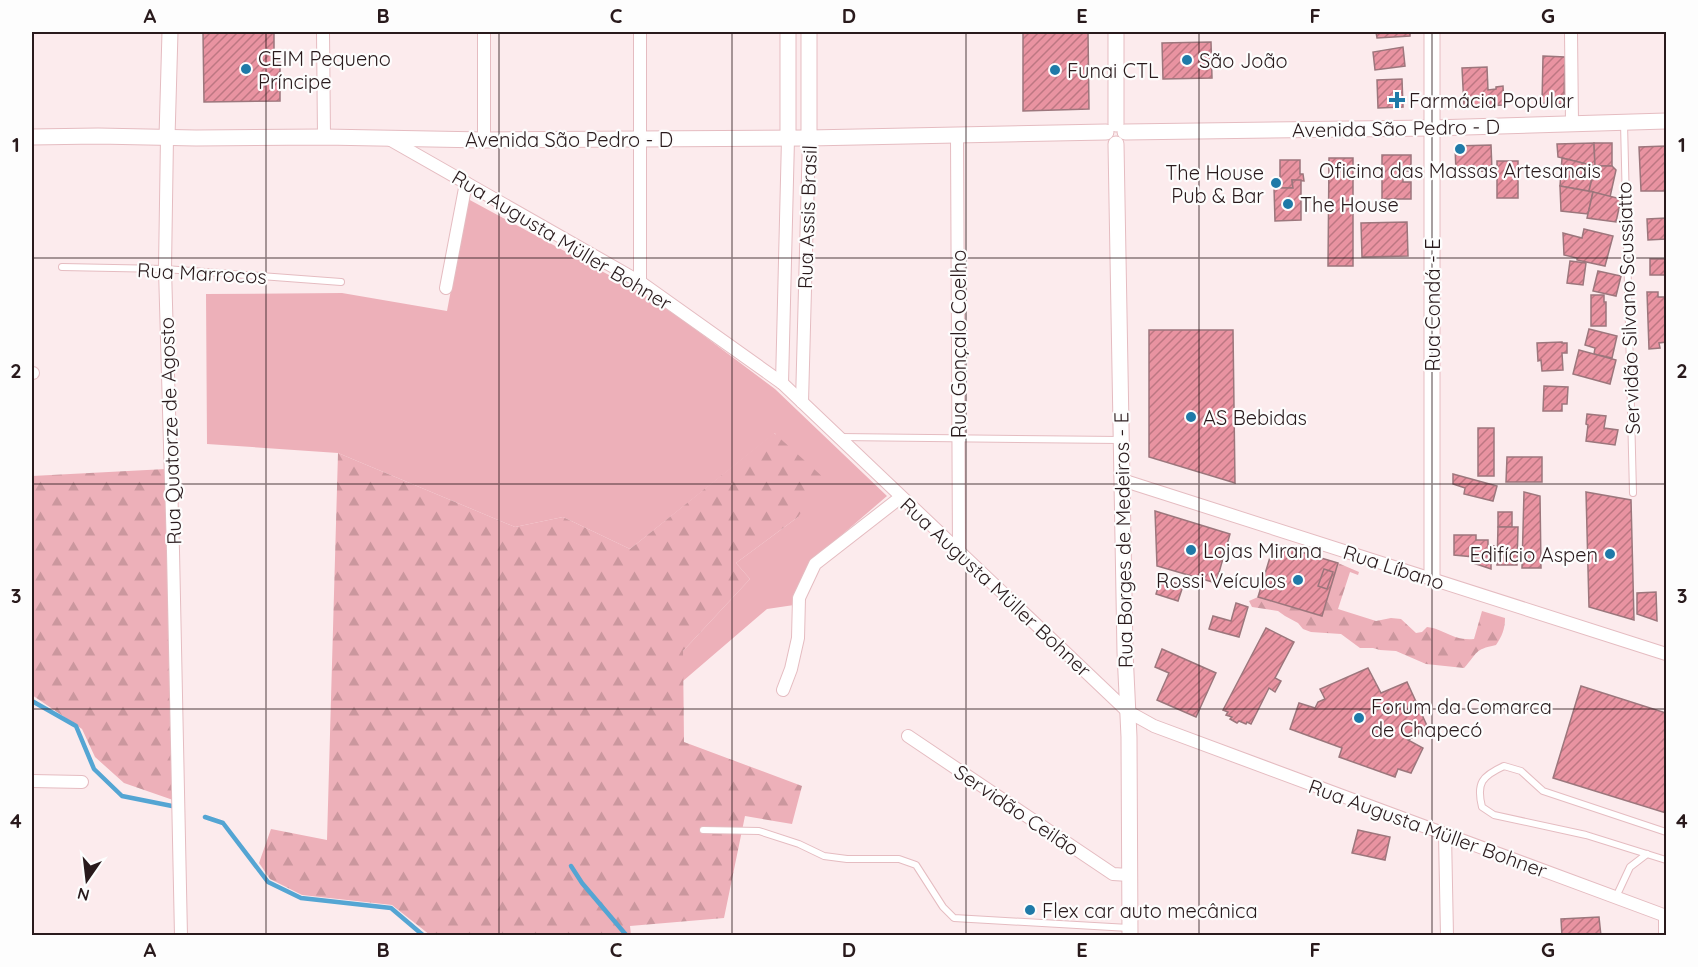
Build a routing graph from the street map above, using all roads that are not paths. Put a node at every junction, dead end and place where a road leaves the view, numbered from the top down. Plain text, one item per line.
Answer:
1 (170, 32) edge
2 (323, 32) edge
3 (484, 32) edge
4 (640, 32) edge
5 (788, 32) edge
6 (809, 32) edge
7 (1116, 32) edge
8 (1432, 32) edge
9 (1571, 32) edge
10 (1666, 121) edge
11 (1623, 122) junction
12 (1572, 123) junction
13 (1432, 128) junction
14 (1116, 133) junction
15 (957, 136) junction
16 (32, 137) edge
17 (167, 137) junction
18 (324, 137) junction
19 (809, 138) junction
20 (389, 139) junction
21 (640, 139) junction
22 (788, 139) junction
23 (484, 140) junction
24 (466, 183) junction
25 (62, 267) dead end
26 (165, 269) junction
27 (341, 282) dead end
28 (640, 282) junction
29 (446, 288) dead end
30 (782, 383) junction
31 (802, 402) junction
32 (837, 437) junction
33 (958, 439) junction
34 (1121, 440) junction
35 (1122, 480) junction
36 (1634, 493) dead end
37 (901, 497) junction
38 (958, 552) junction
39 (1432, 579) junction
40 (1666, 654) edge
41 (783, 690) dead end
42 (1127, 711) junction
43 (908, 736) dead end
44 (32, 781) edge
45 (82, 782) dead end
46 (703, 830) dead end
47 (1666, 832) edge
48 (1445, 834) junction
49 (1647, 854) junction
50 (1666, 860) edge
51 (1129, 875) junction
52 (1616, 897) junction
53 (1666, 915) edge
54 (1130, 932) edge
55 (182, 936) edge
56 (1447, 936) edge
57 (1665, 936) edge

1 - 17 street, Rua Quatorze de Agosto
2 - 18 street
3 - 23 street
4 - 21 street
5 - 22 street, Rua Assis Brasil
6 - 19 street, Rua Assis Brasil
7 - 14 street, Rua Borges de Medeiros - E
8 - 13 street, Rua Condá - E
9 - 12 street
10 - 11 street, Avenida São Pedro - D
11 - 12 street, Avenida São Pedro - D
11 - 36 lane, Servidão Silvano Scussiatto
12 - 13 street, Avenida São Pedro - D
13 - 14 street, Avenida São Pedro - D
13 - 39 street, Rua Condá - E
14 - 15 street, Avenida São Pedro - D
14 - 34 street, Rua Borges de Medeiros - E
15 - 19 street, Avenida São Pedro - D
15 - 33 street, Rua Gonçalo Coelho
16 - 17 street, Avenida São Pedro - D
17 - 18 street, Avenida São Pedro - D
17 - 26 street, Rua Quatorze de Agosto
18 - 20 street, Avenida São Pedro - D
19 - 22 street, Avenida São Pedro - D
19 - 31 street, Rua Assis Brasil
20 - 23 street, Avenida São Pedro - D
20 - 24 street, Rua Augusta Müller Bohner
21 - 22 street, Avenida São Pedro - D
21 - 23 street, Avenida São Pedro - D
21 - 28 street
22 - 30 street, Rua Assis Brasil
24 - 28 street, Rua Augusta Müller Bohner
24 - 29 street
25 - 26 lane, Rua Marrocos
26 - 27 lane, Rua Marrocos
26 - 55 street, Rua Quatorze de Agosto
28 - 30 street, Rua Augusta Müller Bohner
30 - 31 street, Rua Augusta Müller Bohner
31 - 32 street, Rua Augusta Müller Bohner
32 - 33 lane
32 - 37 street, Rua Augusta Müller Bohner
33 - 34 lane
33 - 38 street, Rua Gonçalo Coelho
34 - 35 street, Rua Borges de Medeiros - E
35 - 39 street, Rua Líbano
35 - 42 street, Rua Borges de Medeiros - E
37 - 38 street, Rua Augusta Müller Bohner
37 - 41 street
38 - 42 street, Rua Augusta Müller Bohner
39 - 40 street, Rua Líbano
42 - 48 street, Rua Augusta Müller Bohner
42 - 51 street, Rua Borges de Medeiros - E
43 - 51 street, Servidão Ceilão
44 - 45 street
46 - 54 lane
47 - 49 lane
48 - 52 street, Rua Augusta Müller Bohner
48 - 56 street
49 - 50 lane
49 - 52 lane
51 - 54 street, Rua Borges de Medeiros - E
52 - 53 street, Rua Augusta Müller Bohner
53 - 57 street

